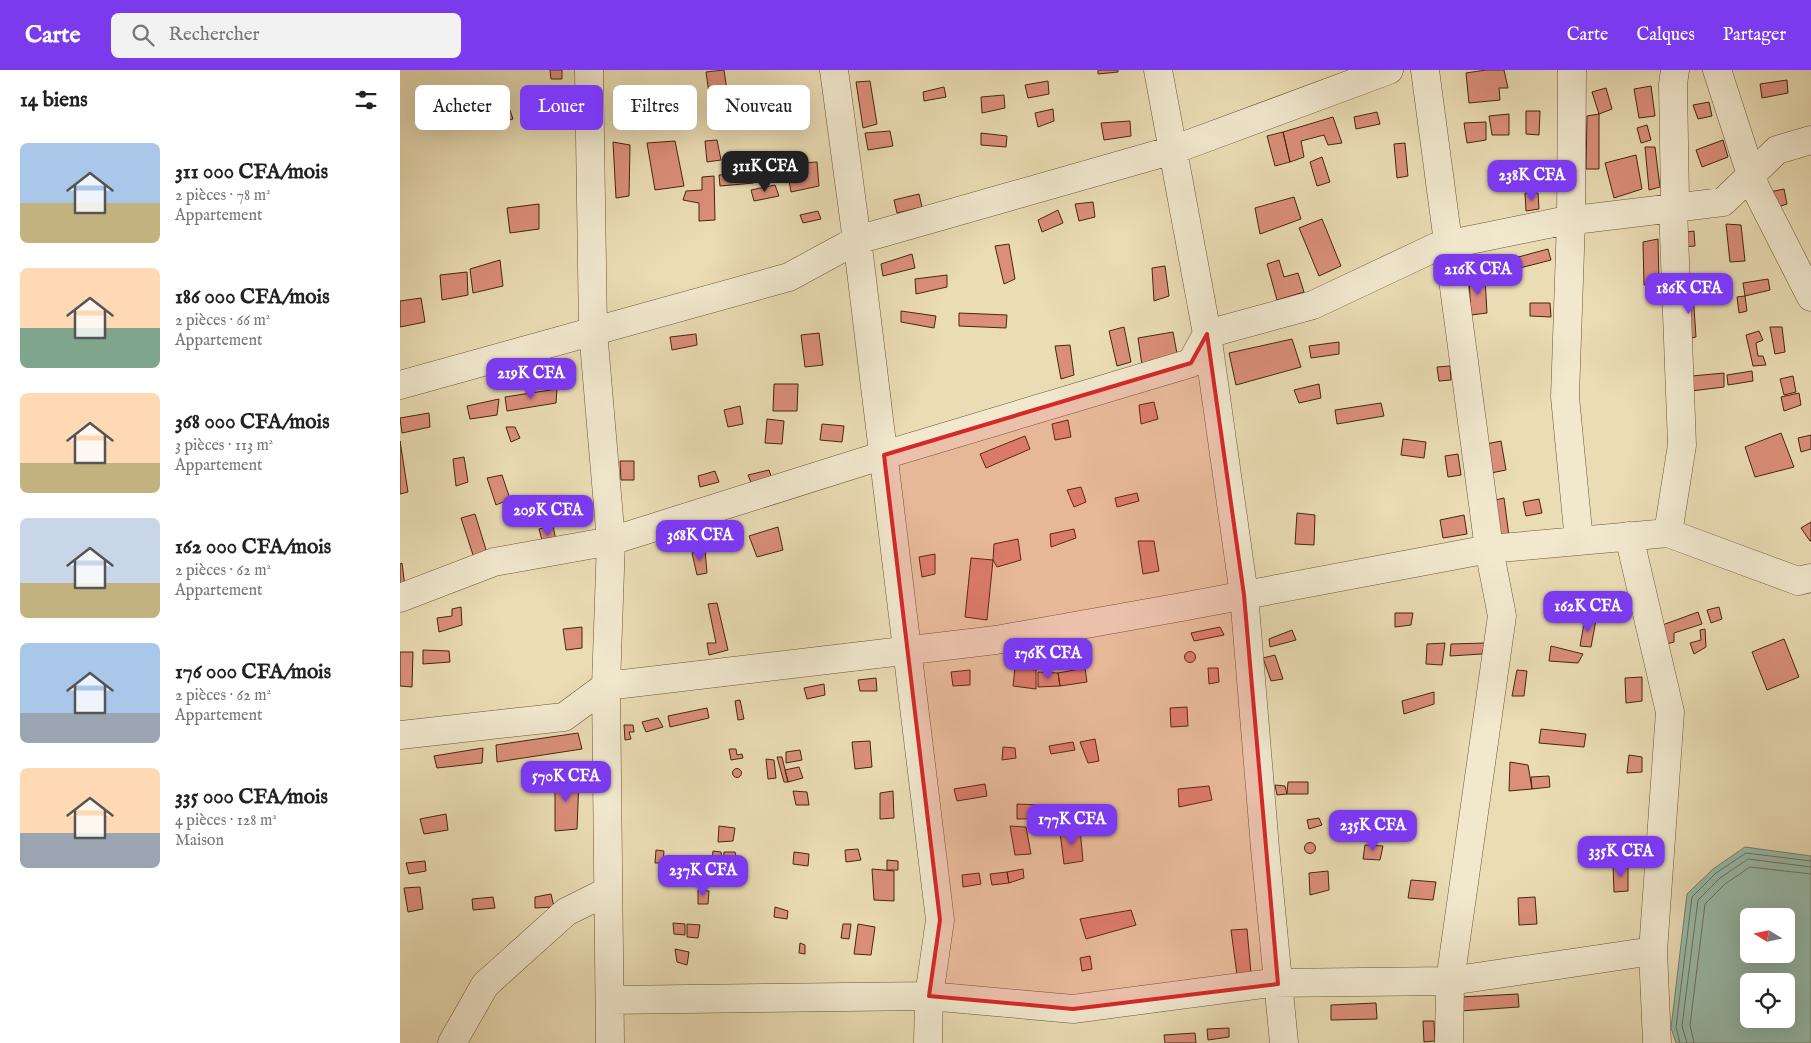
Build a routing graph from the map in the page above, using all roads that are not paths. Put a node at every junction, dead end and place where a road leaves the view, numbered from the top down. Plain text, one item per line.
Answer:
1 (589, 70) edge
2 (834, 70) edge
3 (1158, 70) edge
4 (1389, 70) edge
5 (1425, 70) edge
6 (1572, 70) edge
7 (1675, 70) edge
8 (1718, 70) edge
9 (1811, 140) edge
10 (1173, 150) junction
11 (1751, 176) junction
12 (1673, 208) junction
13 (1571, 221) junction
14 (857, 240) junction
15 (1448, 244) junction
16 (1811, 297) edge
17 (593, 331) junction
18 (1207, 334) junction
19 (400, 386) edge
20 (884, 455) junction
21 (1668, 533) junction
22 (1629, 536) junction
23 (611, 541) junction
24 (1579, 541) junction
25 (1489, 549) junction
26 (1811, 578) edge
27 (1244, 595) junction
28 (400, 598) edge
29 (908, 650) junction
30 (606, 686) junction
31 (400, 735) edge
32 (608, 891) junction
33 (1653, 951) junction
34 (1450, 982) junction
35 (1278, 984) junction
36 (929, 996) junction
37 (610, 1000) junction
38 (452, 1043) edge
39 (610, 1043) edge
40 (928, 1043) edge
41 (1284, 1043) edge
42 (1449, 1043) edge
43 (1657, 1043) edge

1 - 17 street
2 - 14 street
3 - 10 street
4 - 10 street
5 - 15 street
6 - 13 street
7 - 12 street
8 - 11 street
9 - 11 street
10 - 14 street
10 - 18 street
11 - 12 street
11 - 16 street
12 - 13 street
12 - 21 street
13 - 15 street
13 - 24 street
14 - 17 street
14 - 20 street
15 - 18 street
15 - 25 street
17 - 19 street
17 - 23 street
18 - 20 street
18 - 27 street
20 - 23 street
20 - 29 street
21 - 22 street
21 - 26 street
22 - 24 street
22 - 33 street
23 - 28 street
23 - 30 street
24 - 25 street
25 - 27 street
25 - 34 street
27 - 29 street
27 - 35 street
29 - 30 street
29 - 36 street
30 - 31 street
30 - 32 street
32 - 37 street
32 - 38 street
33 - 34 street
33 - 43 street
34 - 35 street
34 - 42 street
35 - 36 street
35 - 41 street
36 - 37 street
36 - 40 street
37 - 39 street

